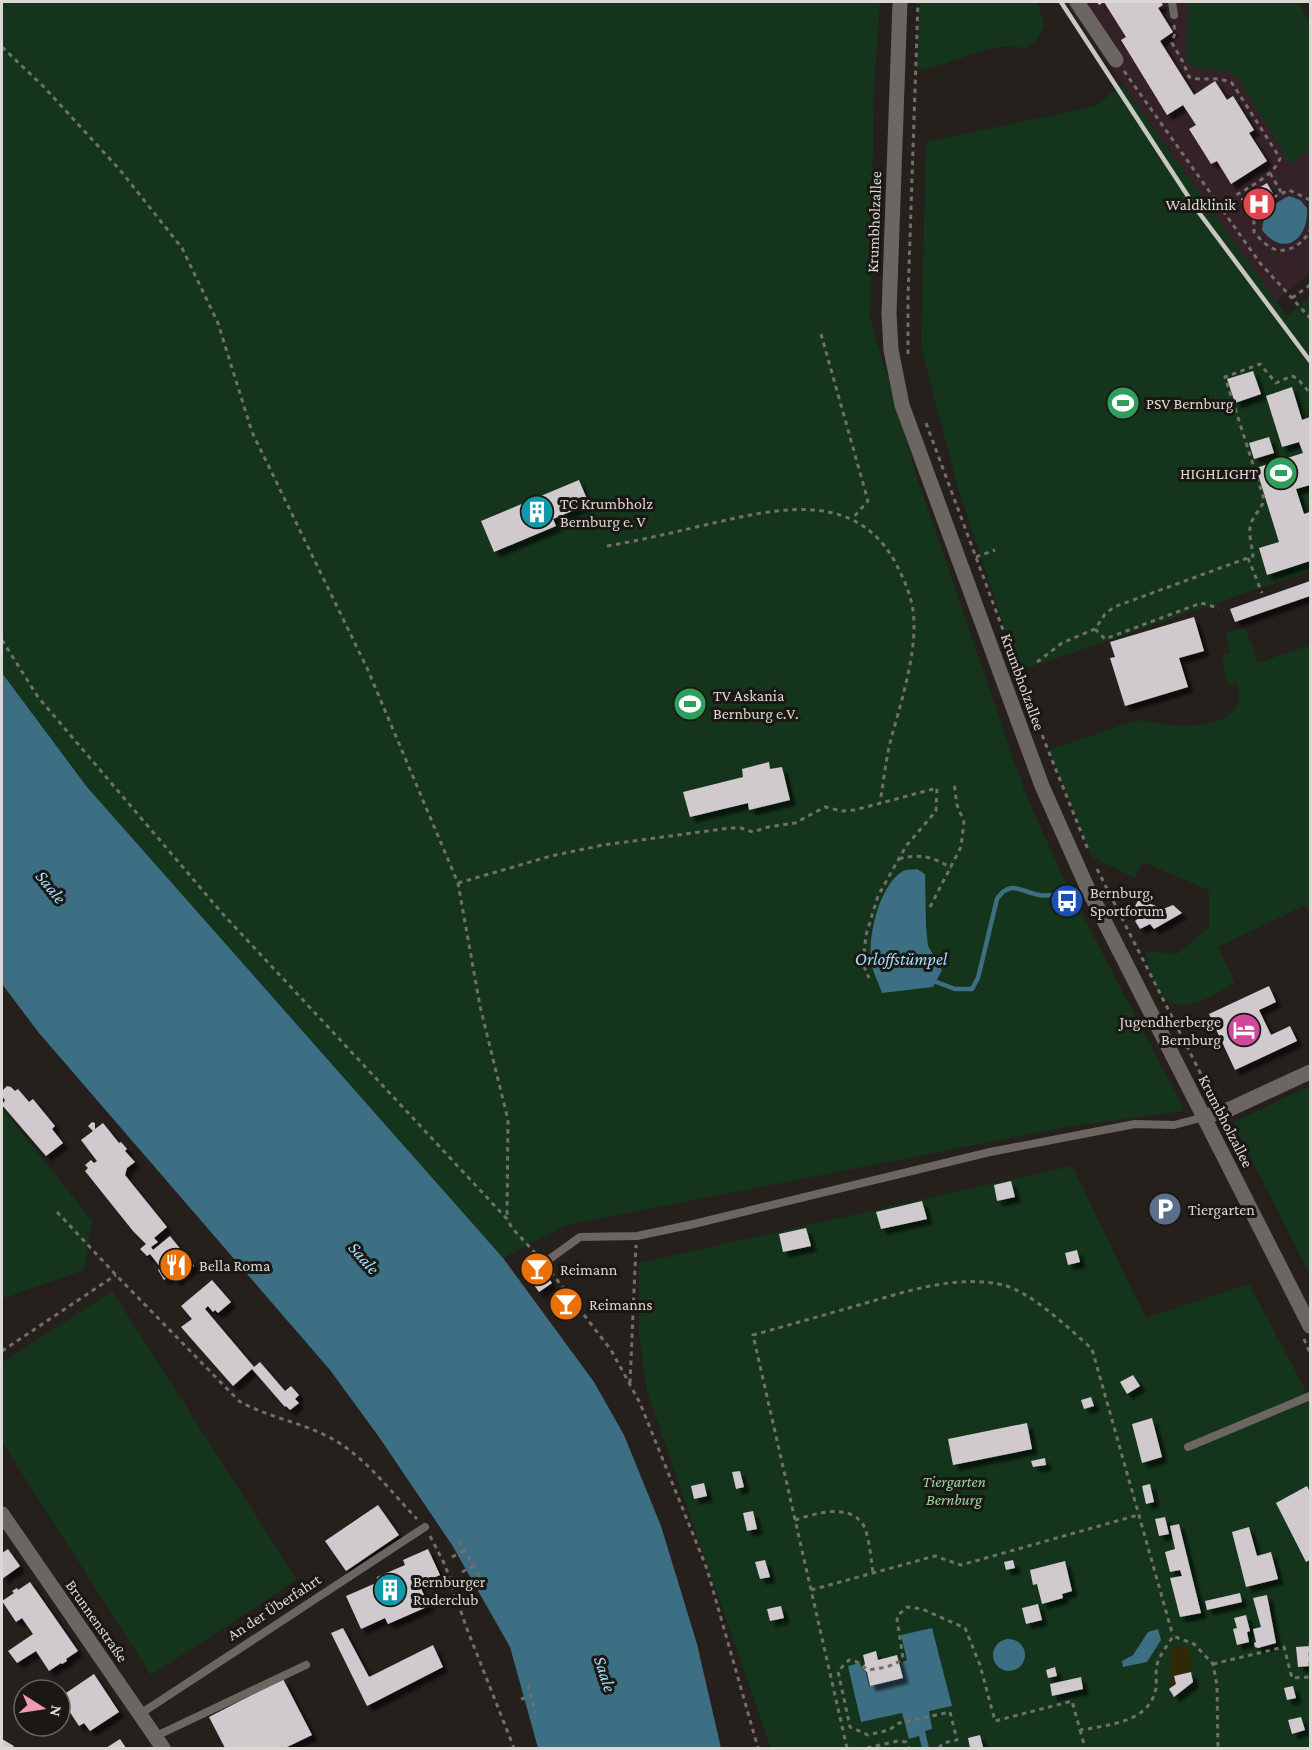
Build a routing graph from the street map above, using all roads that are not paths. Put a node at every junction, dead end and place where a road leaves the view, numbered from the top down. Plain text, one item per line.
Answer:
1 (900, 2) edge
2 (1077, 2) edge
3 (1172, 2) edge
4 (1173, 15) road end
5 (1116, 60) road end
6 (1311, 1072) edge
7 (1204, 1117) junction
8 (544, 1263) road end
9 (1311, 1326) edge
10 (1311, 1396) edge
11 (1188, 1447) dead end
12 (2, 1514) edge
13 (425, 1527) road end
14 (306, 1665) dead end
15 (140, 1714) junction
16 (158, 1743) edge

1 - 7 street, Krumbholzallee
2 - 5 street
3 - 4 lane
6 - 7 street
7 - 8 lane
7 - 9 street, Krumbholzallee
10 - 11 lane
12 - 15 street, Brunnenstraße
13 - 15 lane, An der Überfahrt
14 - 16 lane
15 - 16 street, Brunnenstraße

